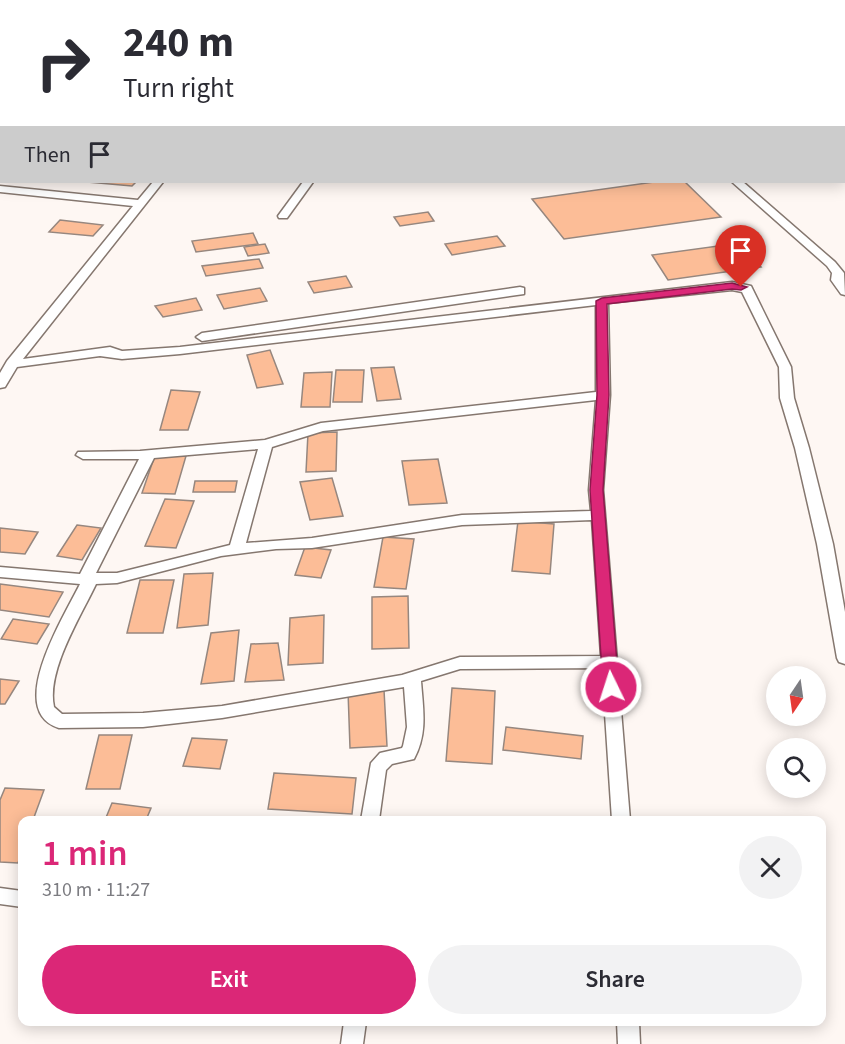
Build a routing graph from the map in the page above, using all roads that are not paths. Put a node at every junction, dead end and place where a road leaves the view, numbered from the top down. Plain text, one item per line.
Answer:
1 (157, 183) edge
2 (307, 183) edge
3 (738, 183) edge
4 (5, 189) edge
5 (0, 201) edge
6 (140, 204) junction
7 (283, 216) dead end
8 (520, 291) dead end
9 (845, 291) edge
10 (602, 301) junction
11 (100, 352) junction
12 (12, 364) junction
13 (0, 384) edge
14 (603, 395) junction
15 (266, 444) junction
16 (83, 454) dead end
17 (149, 454) junction
18 (599, 515) junction
19 (237, 549) junction
20 (0, 572) edge
21 (88, 579) junction
22 (845, 658) edge
23 (609, 662) junction
24 (412, 679) junction
25 (371, 816) edge
26 (621, 816) edge
27 (0, 896) edge
28 (18, 898) edge
29 (354, 1026) edge
30 (628, 1026) edge
31 (352, 1044) edge
32 (629, 1044) edge

1 - 6 street
2 - 7 street
3 - 9 street
4 - 5 street
4 - 6 street
6 - 12 street
8 - 11 street
10 - 11 street
10 - 14 street
10 - 22 street
11 - 12 street
12 - 13 street
14 - 15 street
14 - 18 street
15 - 17 street
15 - 19 street
16 - 17 street
17 - 21 street
18 - 19 street
18 - 23 street
19 - 21 street
20 - 21 street
21 - 24 street
23 - 24 street
23 - 26 street
24 - 25 street
27 - 28 street
29 - 31 street
30 - 32 street

